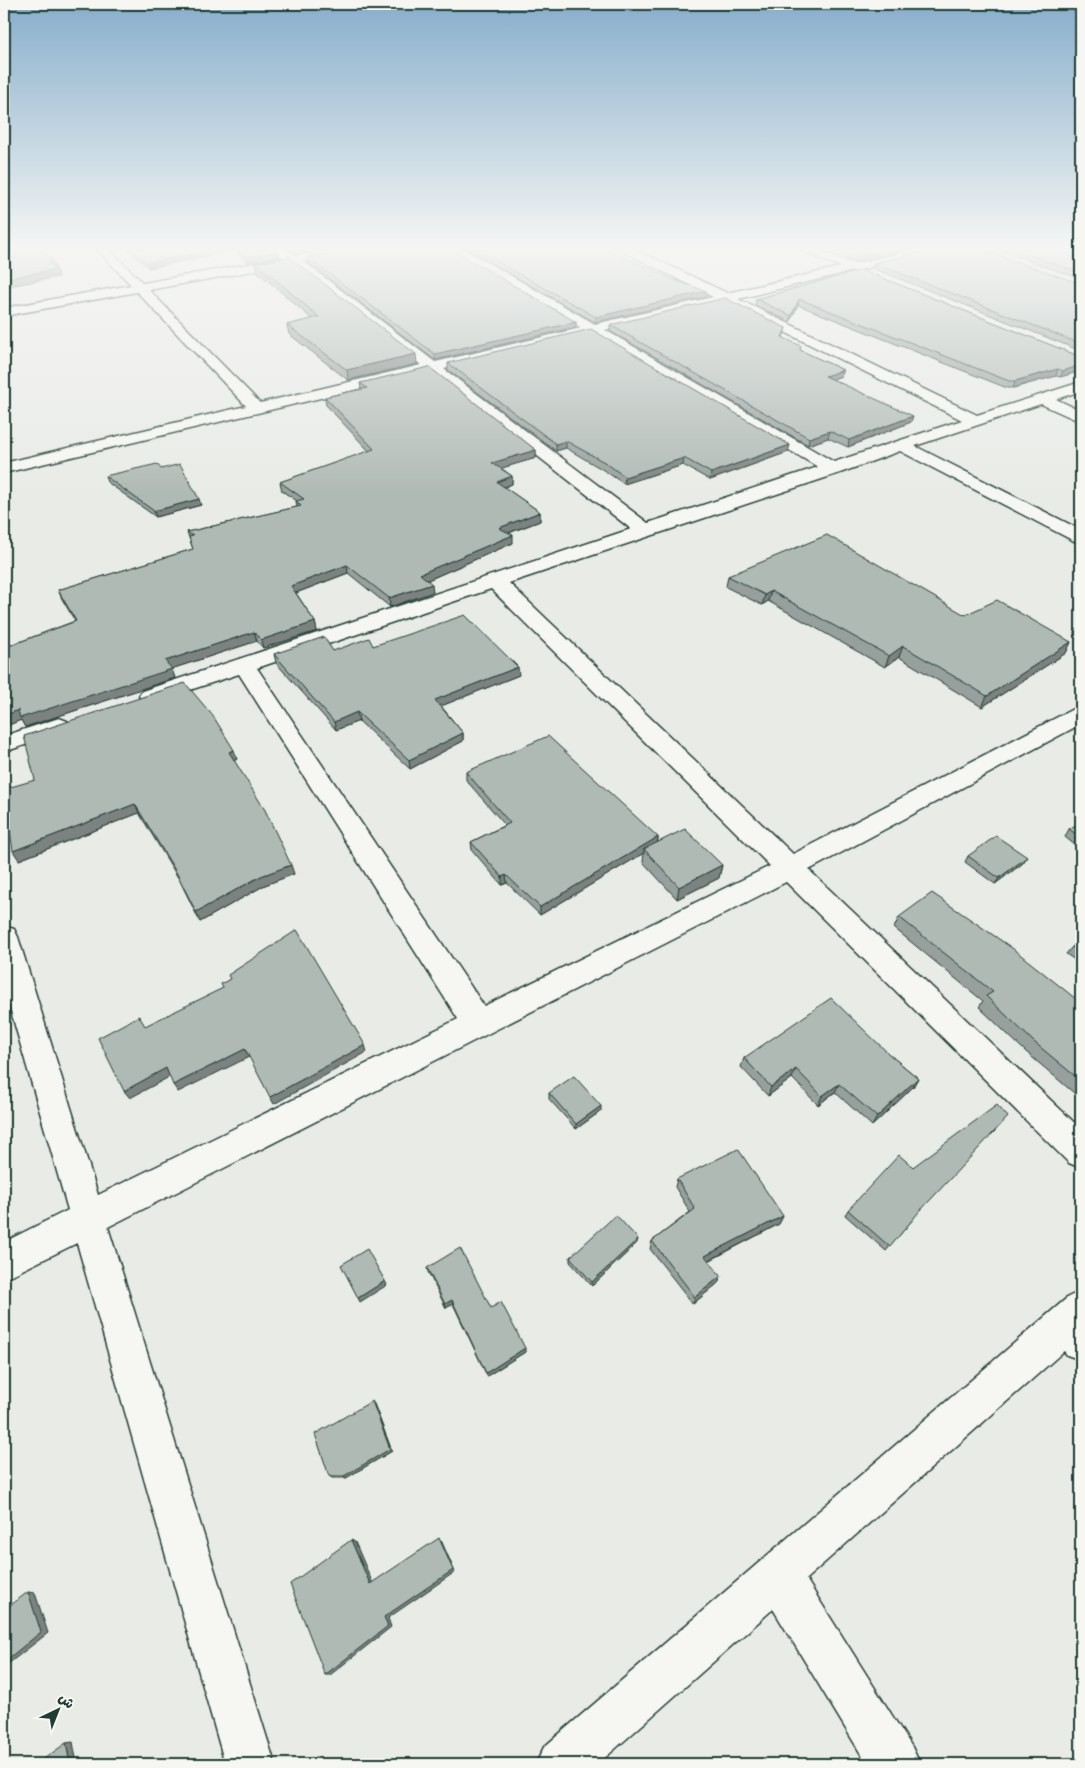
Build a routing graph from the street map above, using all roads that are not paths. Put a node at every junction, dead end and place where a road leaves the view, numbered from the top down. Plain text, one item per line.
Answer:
1 (182, 331) edge
2 (386, 331) edge
3 (582, 331) edge
4 (597, 331) edge
5 (794, 331) edge
6 (432, 366) junction
7 (1081, 386) edge
8 (1042, 399) junction
9 (256, 408) junction
10 (1081, 417) edge
11 (977, 421) junction
12 (901, 445) junction
13 (4, 468) edge
14 (834, 469) junction
15 (646, 531) junction
16 (1081, 537) edge
17 (495, 582) junction
18 (244, 665) junction
19 (133, 701) edge
20 (1081, 714) edge
21 (78, 720) edge
22 (4, 744) edge
23 (789, 868) junction
24 (4, 937) edge
25 (478, 1023) junction
26 (1081, 1152) edge
27 (87, 1218) junction
28 (4, 1261) edge
29 (1076, 1325) edge
30 (778, 1574) junction
31 (250, 1764) edge
32 (561, 1764) edge
33 (895, 1764) edge

1 - 9 street
2 - 6 street
3 - 6 street
4 - 14 street
5 - 11 street
6 - 9 street
6 - 15 street
7 - 8 street
8 - 10 street
8 - 11 street
9 - 13 street
11 - 12 street
12 - 14 street
12 - 16 street
14 - 15 street
15 - 17 street
17 - 18 street
17 - 23 street
18 - 19 street
18 - 25 street
20 - 23 street
21 - 22 street
23 - 25 street
23 - 26 street
24 - 27 street
25 - 27 street
27 - 28 street
27 - 31 street
29 - 30 street
30 - 32 street
30 - 33 street

